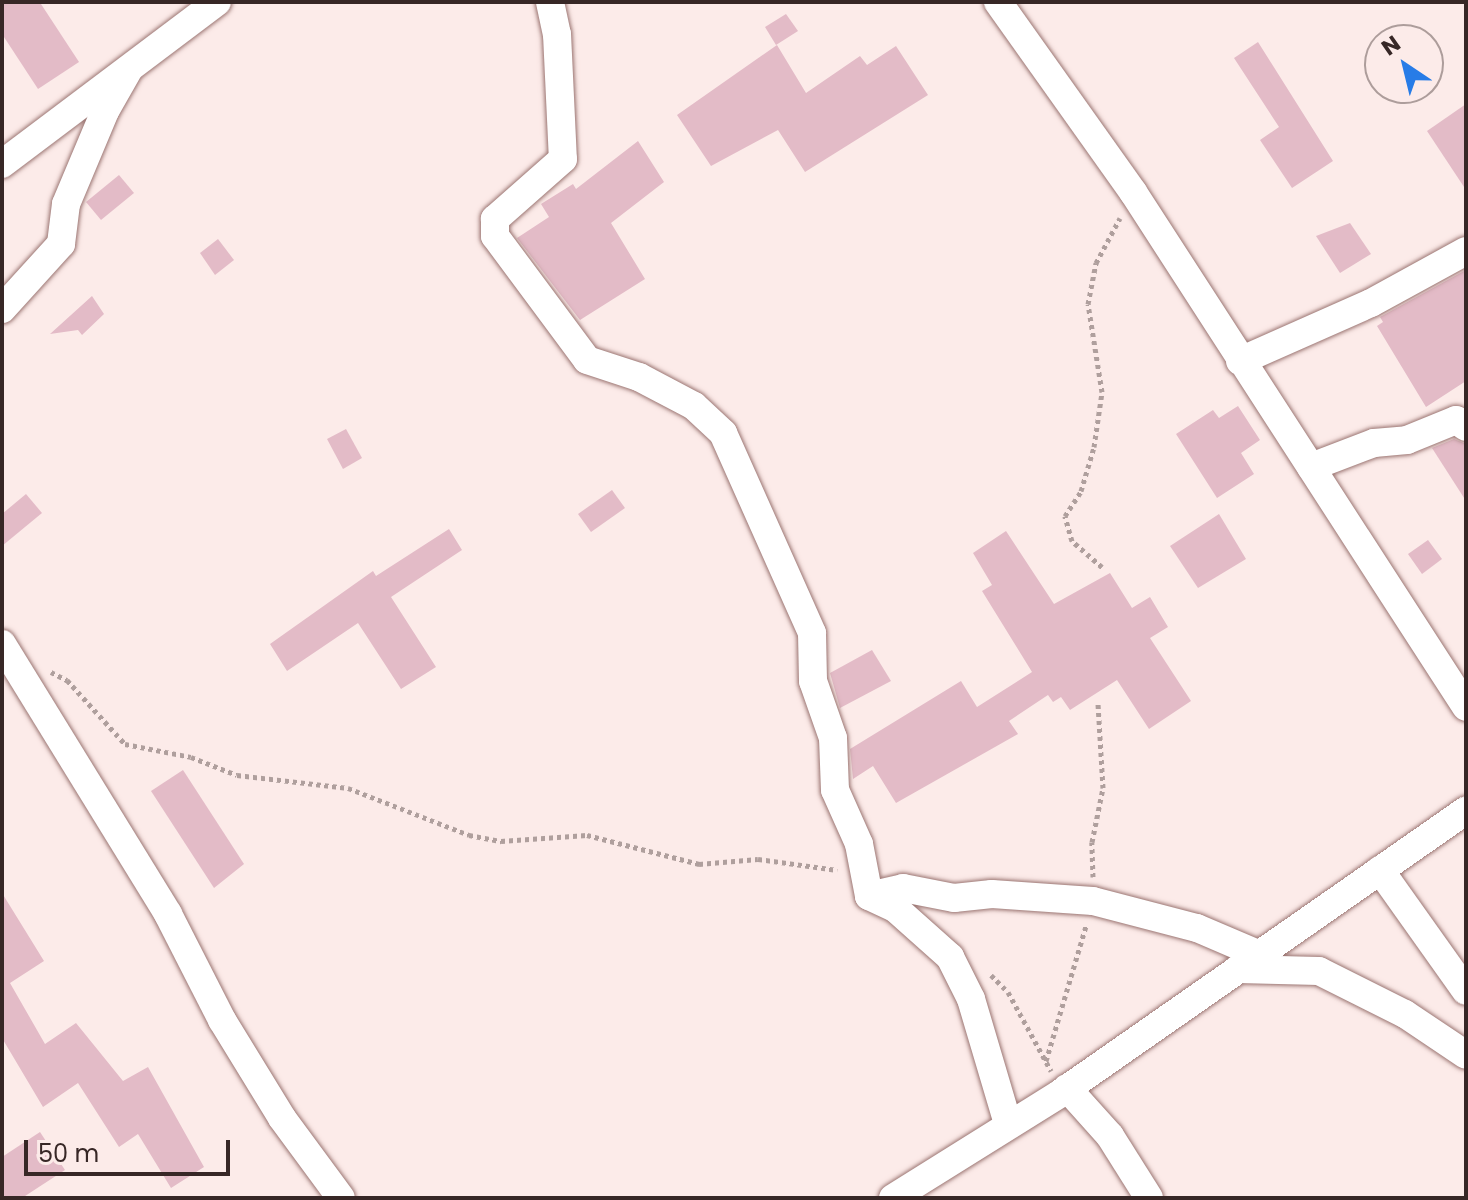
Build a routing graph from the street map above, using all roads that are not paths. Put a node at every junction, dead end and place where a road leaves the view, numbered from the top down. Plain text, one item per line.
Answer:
1 (217, 2) edge
2 (550, 2) edge
3 (998, 2) edge
4 (129, 69) junction
5 (2, 164) edge
6 (1466, 251) edge
7 (2, 309) edge
8 (1240, 361) junction
9 (1466, 427) edge
10 (1311, 467) junction
11 (2, 644) edge
12 (1466, 707) edge
13 (1466, 810) edge
14 (1380, 870) junction
15 (869, 896) junction
16 (1249, 962) junction
17 (1466, 991) edge
18 (1466, 1055) edge
19 (1064, 1090) junction
20 (1008, 1124) junction
21 (341, 1198) edge
22 (893, 1198) edge
23 (1149, 1198) edge

1 - 4 street
2 - 15 street
3 - 8 street
4 - 5 street
4 - 7 street
6 - 8 street
8 - 10 street
9 - 10 street
10 - 12 street
11 - 21 street
13 - 14 street
14 - 16 street
14 - 17 street
15 - 16 street
15 - 20 street
16 - 18 street
16 - 19 street
19 - 20 street
19 - 23 street
20 - 22 street

